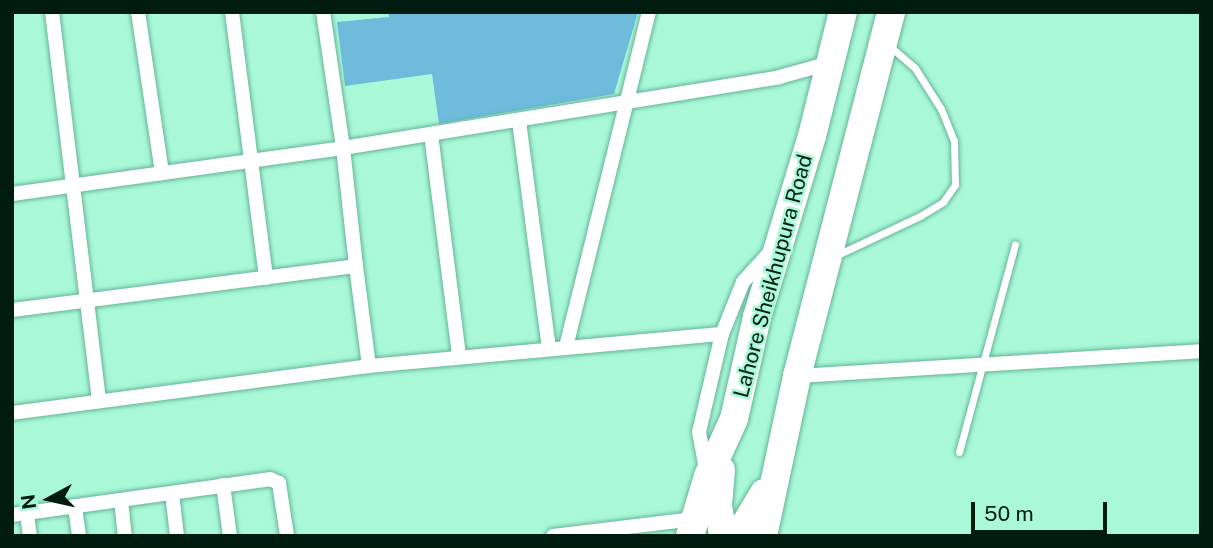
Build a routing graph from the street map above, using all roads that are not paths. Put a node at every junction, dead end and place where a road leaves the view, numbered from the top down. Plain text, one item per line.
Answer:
1 (52, 12) edge
2 (138, 12) edge
3 (232, 12) edge
4 (323, 12) edge
5 (649, 12) edge
6 (843, 12) edge
7 (891, 12) edge
8 (883, 40) junction
9 (830, 63) junction
10 (627, 104) junction
11 (519, 121) junction
12 (431, 134) junction
13 (343, 148) junction
14 (253, 160) junction
15 (162, 173) junction
16 (74, 186) junction
17 (12, 194) edge
18 (781, 239) junction
19 (1015, 244) dead end
20 (829, 259) junction
21 (356, 266) junction
22 (266, 278) junction
23 (85, 301) junction
24 (12, 310) edge
25 (722, 334) junction
26 (566, 347) junction
27 (549, 348) junction
28 (1201, 351) edge
29 (459, 357) junction
30 (982, 365) junction
31 (369, 366) junction
32 (797, 376) junction
33 (99, 401) junction
34 (12, 413) edge
35 (723, 448) junction
36 (959, 452) dead end
37 (778, 466) junction
38 (708, 476) junction
39 (223, 485) junction
40 (172, 493) junction
41 (121, 500) junction
42 (75, 507) junction
43 (19, 514) edge
44 (692, 527) edge
45 (30, 536) edge
46 (79, 536) edge
47 (125, 536) edge
48 (177, 536) edge
49 (230, 536) edge
50 (287, 536) edge
51 (553, 536) edge
52 (763, 536) edge

1 - 16 street
2 - 15 street
3 - 14 street
4 - 13 street
5 - 10 street
6 - 9 highway, Lahore Sheikhupura Road
7 - 8 highway
8 - 20 highway
8 - 20 lane
9 - 10 street
9 - 18 highway, Lahore Sheikhupura Road
10 - 11 street
10 - 26 street
11 - 12 street
11 - 27 street
12 - 13 street
12 - 29 street
13 - 14 street
13 - 21 street
14 - 15 street
14 - 22 street
15 - 16 street
16 - 17 street
16 - 23 street
18 - 25 street
18 - 35 highway, Lahore Sheikhupura Road
19 - 30 lane
20 - 32 highway
21 - 22 street
21 - 31 street
22 - 23 street
23 - 24 street
23 - 33 street
25 - 26 street
25 - 38 street
26 - 27 street
27 - 29 street
28 - 30 street
29 - 31 street
30 - 32 street
30 - 36 lane
31 - 33 street
32 - 37 highway
33 - 34 street
35 - 37 highway
35 - 38 highway, Lahore Sheikhupura Road
37 - 52 highway
38 - 44 highway, Lahore Sheikhupura Road
39 - 40 street
39 - 49 street
39 - 50 street
40 - 41 street
40 - 48 street
41 - 42 street
41 - 47 street
42 - 43 street
42 - 46 street
43 - 45 street
44 - 51 street

